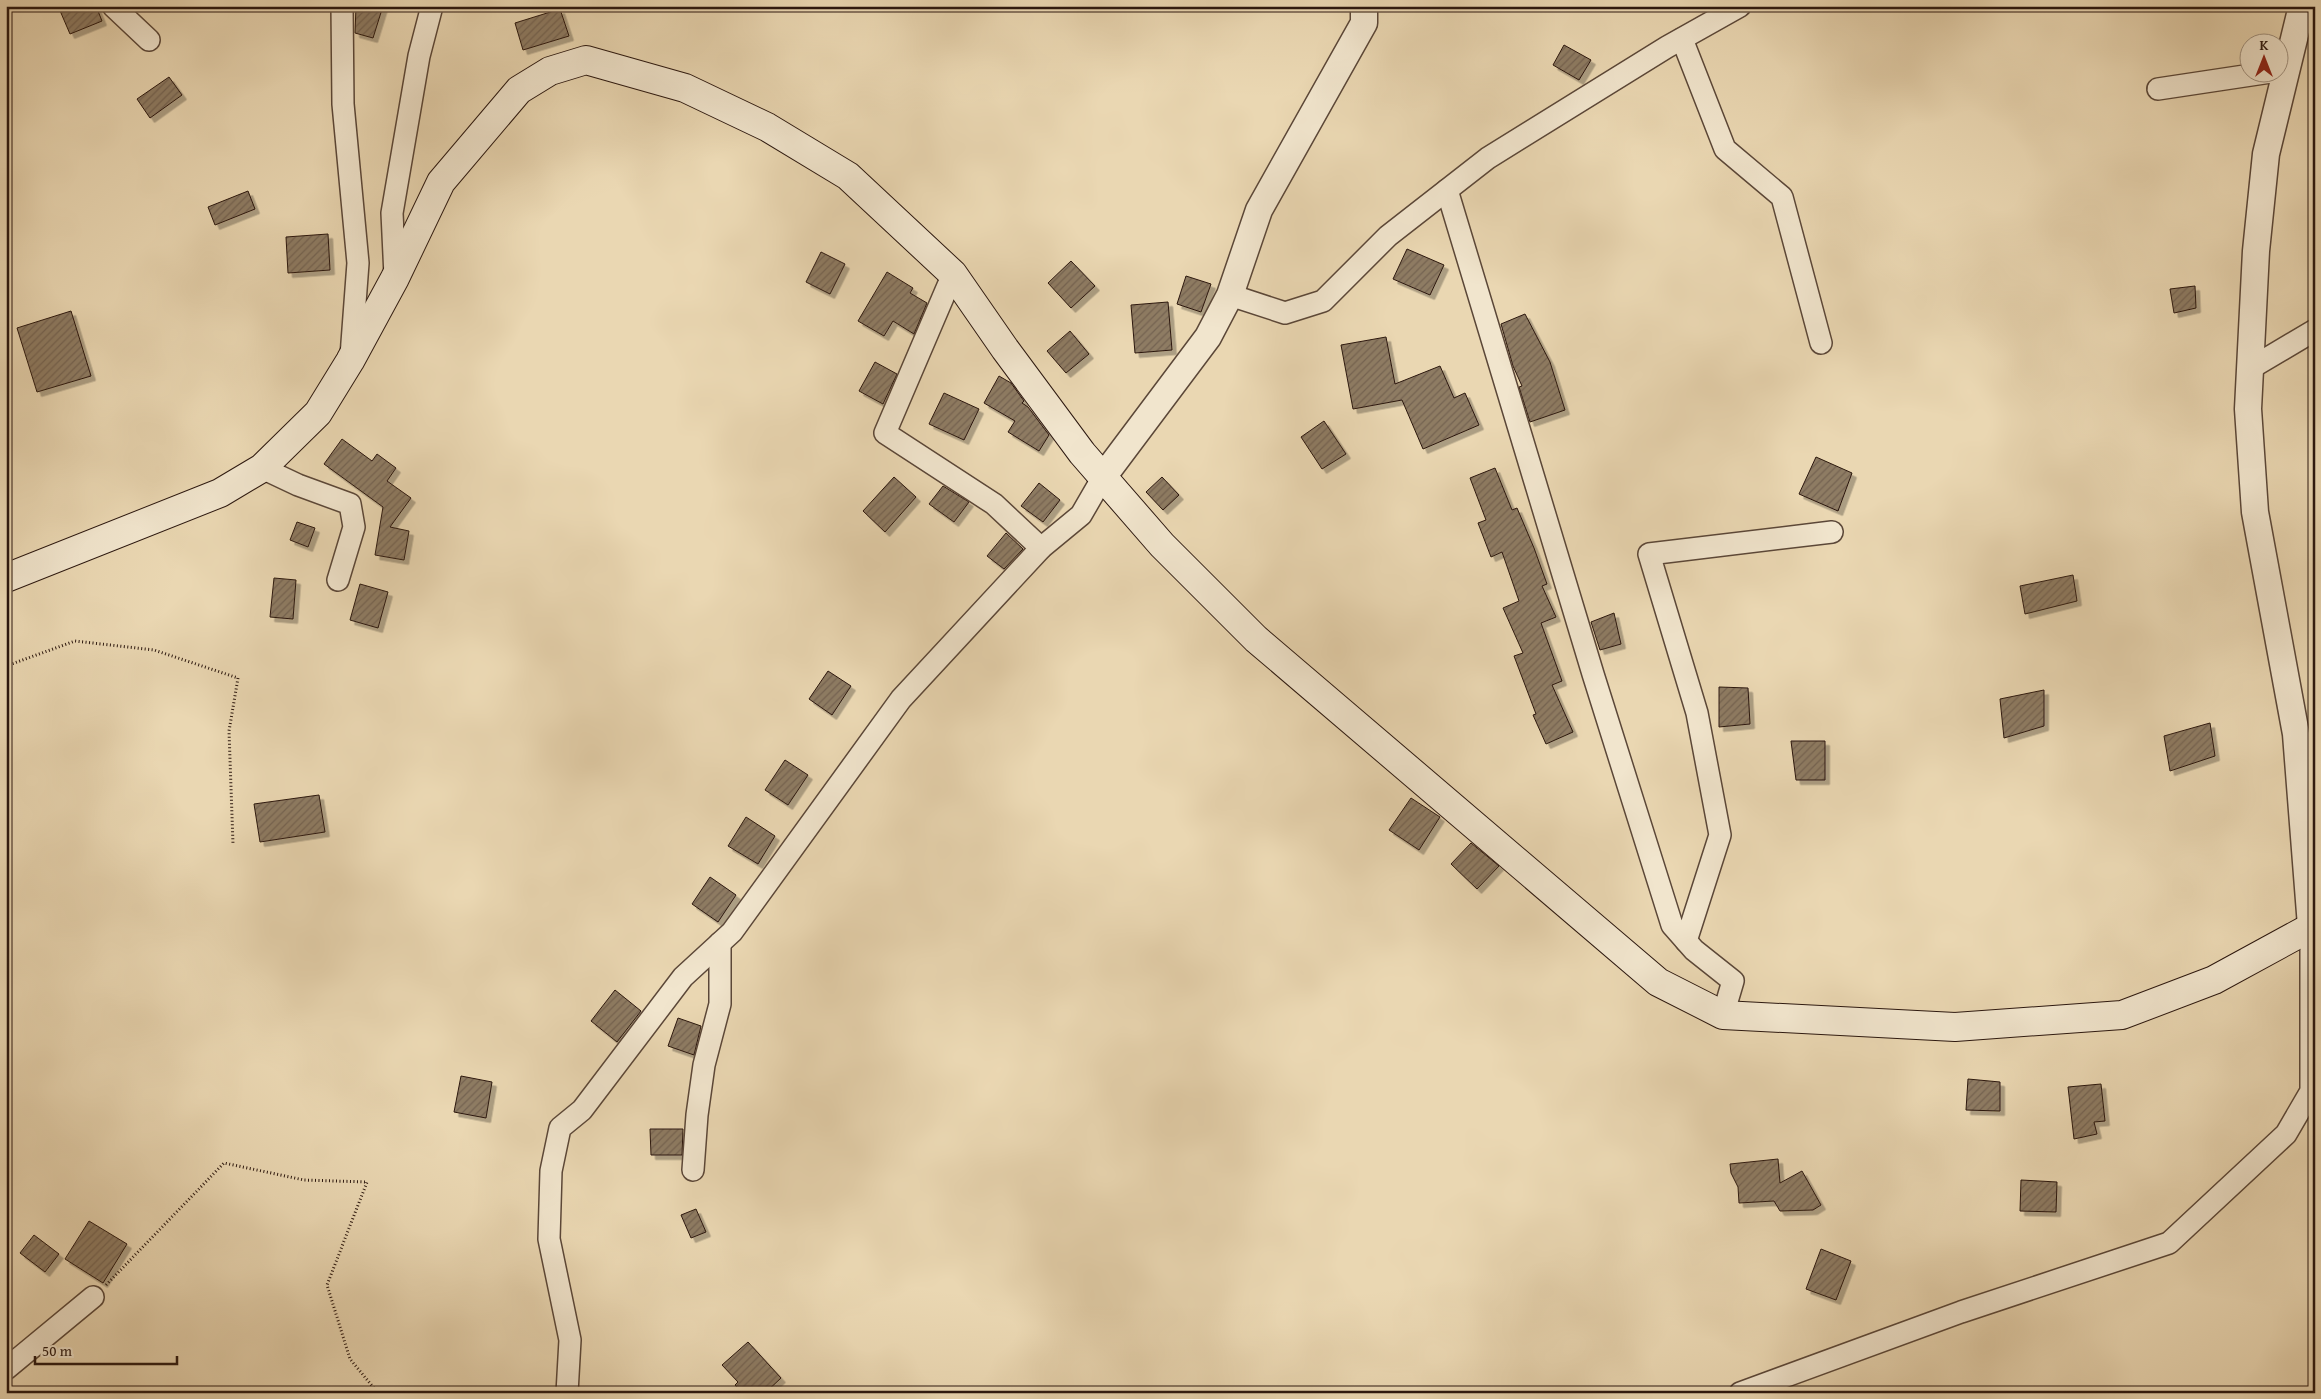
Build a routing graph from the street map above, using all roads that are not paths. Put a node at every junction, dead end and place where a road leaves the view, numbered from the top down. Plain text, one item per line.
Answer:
1 (113, 6) edge
2 (342, 6) edge
3 (432, 6) edge
4 (1364, 6) edge
5 (1740, 6) edge
6 (2302, 6) edge
7 (1682, 38) junction
8 (149, 40) dead end
9 (2288, 46) edge
10 (2238, 77) edge
11 (2277, 82) edge
12 (2158, 89) dead end
13 (1447, 190) junction
14 (953, 274) junction
15 (396, 278) junction
16 (1230, 295) junction
17 (2315, 330) edge
18 (1821, 343) dead end
19 (350, 361) junction
20 (2251, 368) junction
21 (262, 468) junction
22 (1103, 477) junction
23 (1832, 532) dead end
24 (1041, 548) junction
25 (6, 578) edge
26 (338, 580) dead end
27 (2313, 926) edge
28 (1686, 941) junction
29 (720, 944) junction
30 (1723, 1015) junction
31 (2313, 1099) edge
32 (693, 1170) dead end
33 (93, 1297) road end
34 (6, 1369) edge
35 (567, 1393) edge
36 (1740, 1393) edge

1 - 8 street
2 - 19 street
3 - 15 street
4 - 16 street
5 - 7 street
6 - 9 street
7 - 13 street
7 - 18 street
10 - 12 street
11 - 20 street
13 - 16 street
13 - 28 street
14 - 15 main road
14 - 22 main road
14 - 24 street
15 - 19 main road
16 - 22 street
17 - 20 street
19 - 21 main road
20 - 27 street
21 - 25 main road
21 - 26 street
22 - 24 street
22 - 30 main road
23 - 28 street
24 - 29 street
27 - 30 main road
27 - 31 street
28 - 30 street
29 - 32 street
29 - 35 street
31 - 36 street
33 - 34 street

